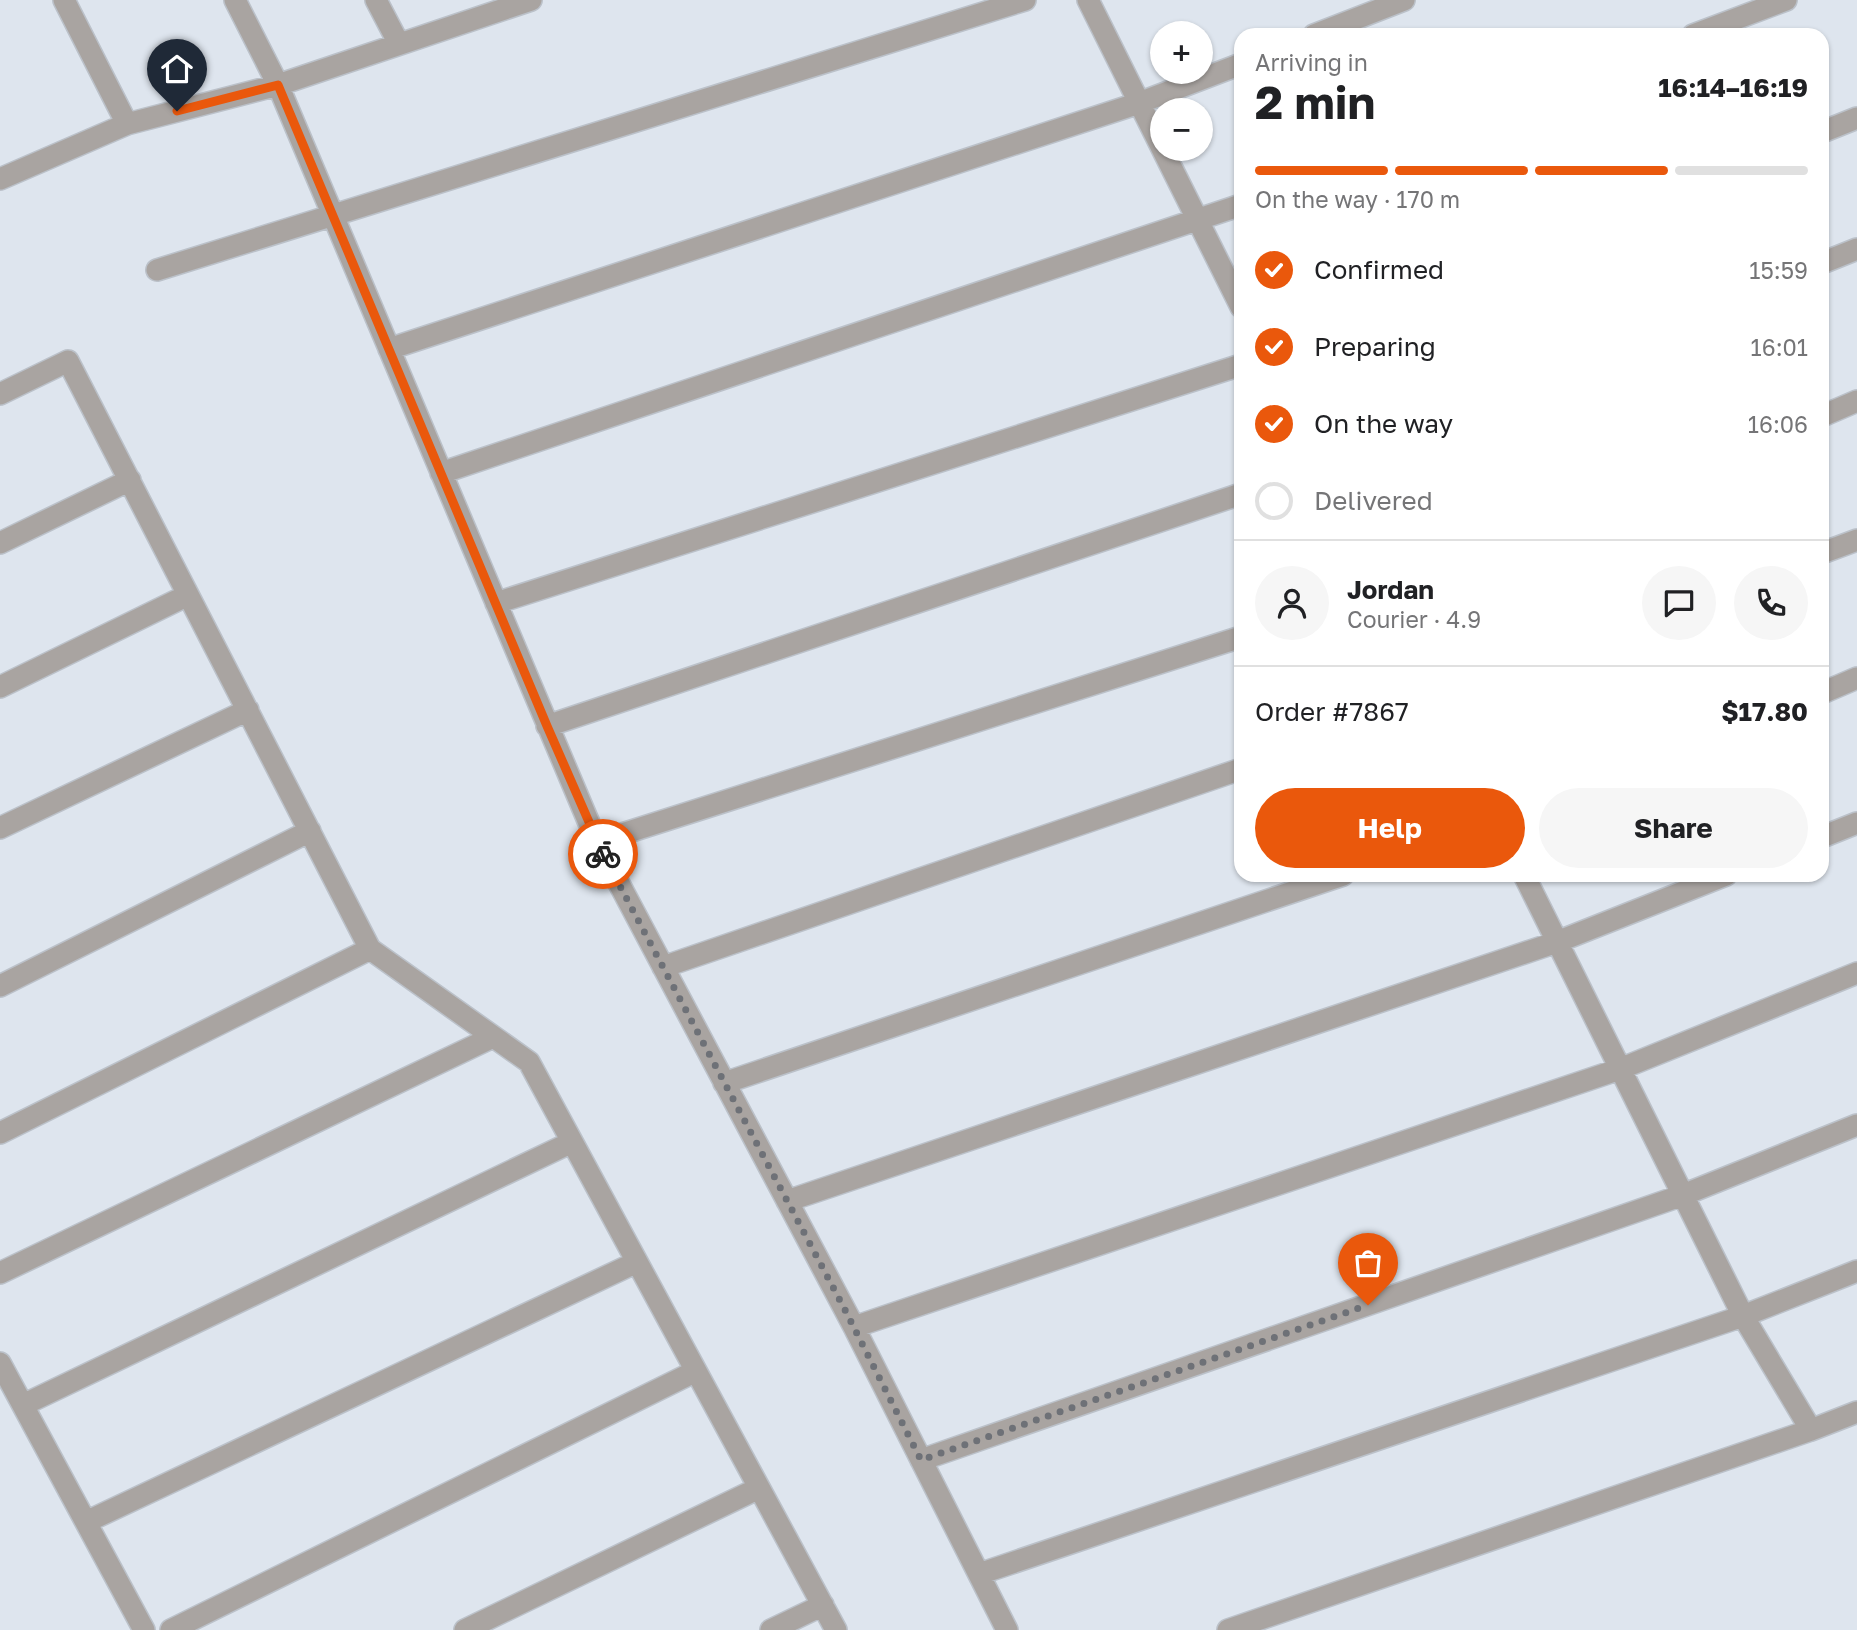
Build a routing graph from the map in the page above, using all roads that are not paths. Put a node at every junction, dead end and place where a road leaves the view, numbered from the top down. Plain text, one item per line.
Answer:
1 (64, 0) edge
2 (235, 0) edge
3 (376, 0) edge
4 (1025, 0) edge
5 (1088, 0) edge
6 (1405, 0) edge
7 (1786, 0) edge
8 (525, 1) edge
9 (1332, 28) edge
10 (1712, 28) edge
11 (399, 44) junction
12 (1234, 67) edge
13 (278, 85) junction
14 (1139, 103) junction
15 (1857, 118) edge
16 (127, 124) junction
17 (1829, 129) edge
18 (1, 174) edge
19 (1234, 208) edge
20 (334, 215) junction
21 (1198, 221) junction
22 (1857, 249) edge
23 (1829, 260) edge
24 (157, 270) dead end
25 (1234, 293) edge
26 (389, 349) junction
27 (1234, 367) edge
28 (0, 394) edge
29 (1857, 401) edge
30 (1829, 413) edge
31 (441, 473) junction
32 (130, 480) junction
33 (1234, 496) edge
34 (1857, 540) edge
35 (0, 543) edge
36 (1829, 550) edge
37 (188, 595) junction
38 (496, 603) junction
39 (1234, 639) edge
40 (1857, 678) edge
41 (0, 687) edge
42 (1829, 690) edge
43 (248, 710) junction
44 (547, 726) junction
45 (1234, 771) edge
46 (1857, 823) edge
47 (0, 828) edge
48 (310, 831) junction
49 (1829, 834) edge
50 (597, 842) junction
51 (1322, 882) edge
52 (1527, 882) edge
53 (1708, 882) edge
54 (1557, 942) junction
55 (370, 949) junction
56 (663, 967) junction
57 (1857, 973) edge
58 (0, 986) edge
59 (493, 1037) junction
60 (1620, 1069) junction
61 (724, 1083) junction
62 (1857, 1125) edge
63 (0, 1133) edge
64 (572, 1142) junction
65 (1683, 1195) junction
66 (787, 1201) junction
67 (637, 1262) junction
68 (1857, 1271) edge
69 (0, 1273) edge
70 (1744, 1316) junction
71 (854, 1327) junction
72 (0, 1363) edge
73 (696, 1371) junction
74 (23, 1405) junction
75 (1857, 1412) edge
76 (1811, 1430) junction
77 (921, 1460) junction
78 (759, 1488) junction
79 (86, 1522) junction
80 (979, 1574) junction
81 (822, 1605) junction
82 (144, 1630) edge
83 (171, 1630) edge
84 (465, 1630) edge
85 (771, 1630) edge
86 (836, 1630) edge
87 (1007, 1630) edge
88 (1228, 1630) edge

1 - 16 street
2 - 13 street
3 - 11 street
4 - 20 street
5 - 14 street
6 - 9 street
7 - 10 street
8 - 11 street
11 - 13 street
12 - 14 street
13 - 16 street
13 - 20 street
14 - 21 street
14 - 26 street
15 - 17 street
16 - 18 street
19 - 21 street
20 - 24 street
20 - 26 street
21 - 25 street
21 - 31 street
22 - 23 street
26 - 31 street
27 - 38 street
28 - 32 street
29 - 30 street
31 - 38 street
32 - 35 street
32 - 37 street
33 - 44 street
34 - 36 street
37 - 41 street
37 - 43 street
38 - 44 street
39 - 50 street
40 - 42 street
43 - 47 street
43 - 48 street
44 - 50 street
45 - 56 street
46 - 49 street
48 - 55 street
48 - 58 street
50 - 56 street
51 - 61 street
52 - 54 street
53 - 54 street
54 - 60 street
54 - 66 street
55 - 59 street
55 - 63 street
56 - 61 street
57 - 60 street
59 - 64 street
59 - 69 street
60 - 65 street
60 - 71 street
61 - 66 street
62 - 65 street
64 - 67 street
64 - 74 street
65 - 70 street
65 - 77 street
66 - 71 street
67 - 73 street
67 - 79 street
68 - 70 street
70 - 76 street
70 - 80 street
71 - 77 street
72 - 74 street
73 - 78 street
73 - 83 street
74 - 79 street
75 - 76 street
76 - 88 street
77 - 80 street
78 - 81 street
78 - 84 street
79 - 82 street
80 - 87 street
81 - 85 street
81 - 86 street

